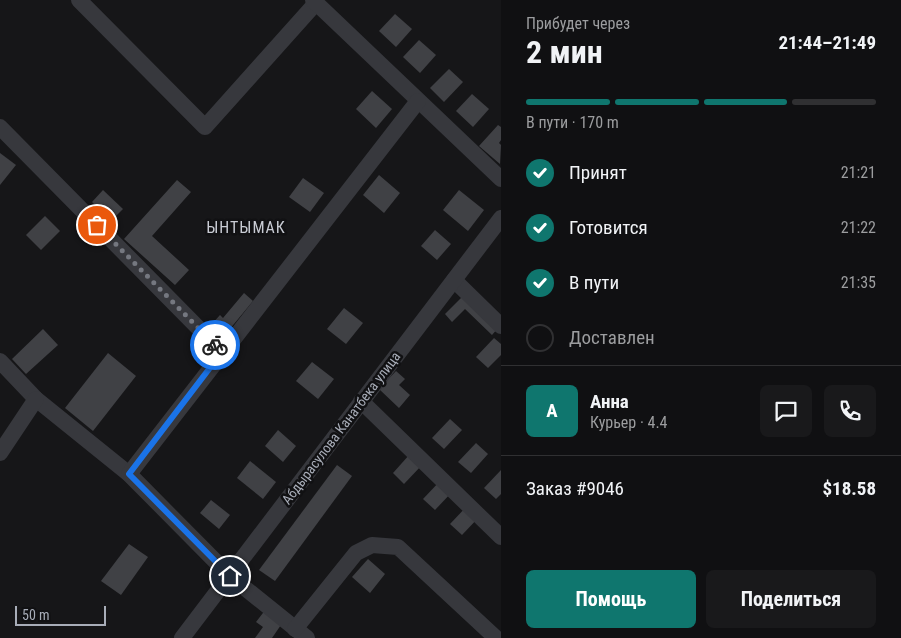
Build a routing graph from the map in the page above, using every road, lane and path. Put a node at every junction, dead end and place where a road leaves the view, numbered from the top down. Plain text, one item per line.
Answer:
1 (79, 0) edge
2 (314, 2) edge
3 (418, 101) junction
4 (0, 127) edge
5 (501, 179) edge
6 (501, 218) edge
7 (454, 280) junction
8 (501, 326) edge
9 (222, 352) junction
10 (0, 361) edge
11 (36, 399) junction
12 (361, 401) junction
13 (0, 453) edge
14 (129, 474) junction
15 (501, 537) edge
16 (230, 576) junction
17 (301, 633) edge
18 (182, 638) edge
19 (496, 638) edge

1 - 2 street
2 - 3 street
3 - 5 street
3 - 9 street
4 - 9 street
6 - 7 street, Абдырасулова Канатбека улица
7 - 8 street
7 - 12 street, Абдырасулова Канатбека улица
9 - 14 street
10 - 11 street
11 - 13 street
11 - 14 street
12 - 15 street
12 - 16 street, Абдырасулова Канатбека улица
14 - 16 street
16 - 17 street
16 - 18 street, Абдырасулова Канатбека улица
17 - 19 street

